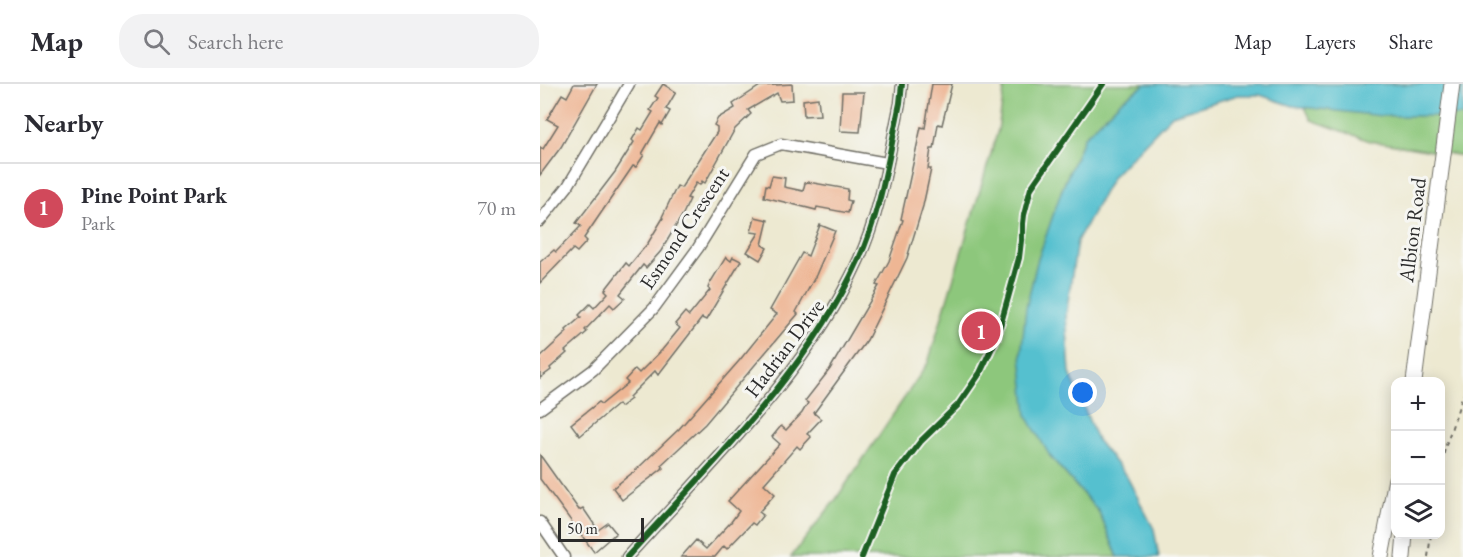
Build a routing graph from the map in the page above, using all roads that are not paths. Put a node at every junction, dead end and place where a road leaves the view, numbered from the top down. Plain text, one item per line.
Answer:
1 (629, 84) edge
2 (902, 84) edge
3 (1452, 84) edge
4 (887, 163) junction
5 (540, 221) edge
6 (1415, 377) edge
7 (540, 409) edge
8 (1394, 485) edge
9 (540, 522) edge
10 (1405, 539) edge
11 (564, 557) edge
12 (627, 557) edge
13 (1381, 557) edge
14 (1403, 557) edge

1 - 5 street
2 - 4 street, Hadrian Drive
3 - 6 main road, Albion Road
4 - 7 street, Esmond Crescent
4 - 12 street, Hadrian Drive
8 - 13 main road
9 - 11 street
10 - 14 main road

